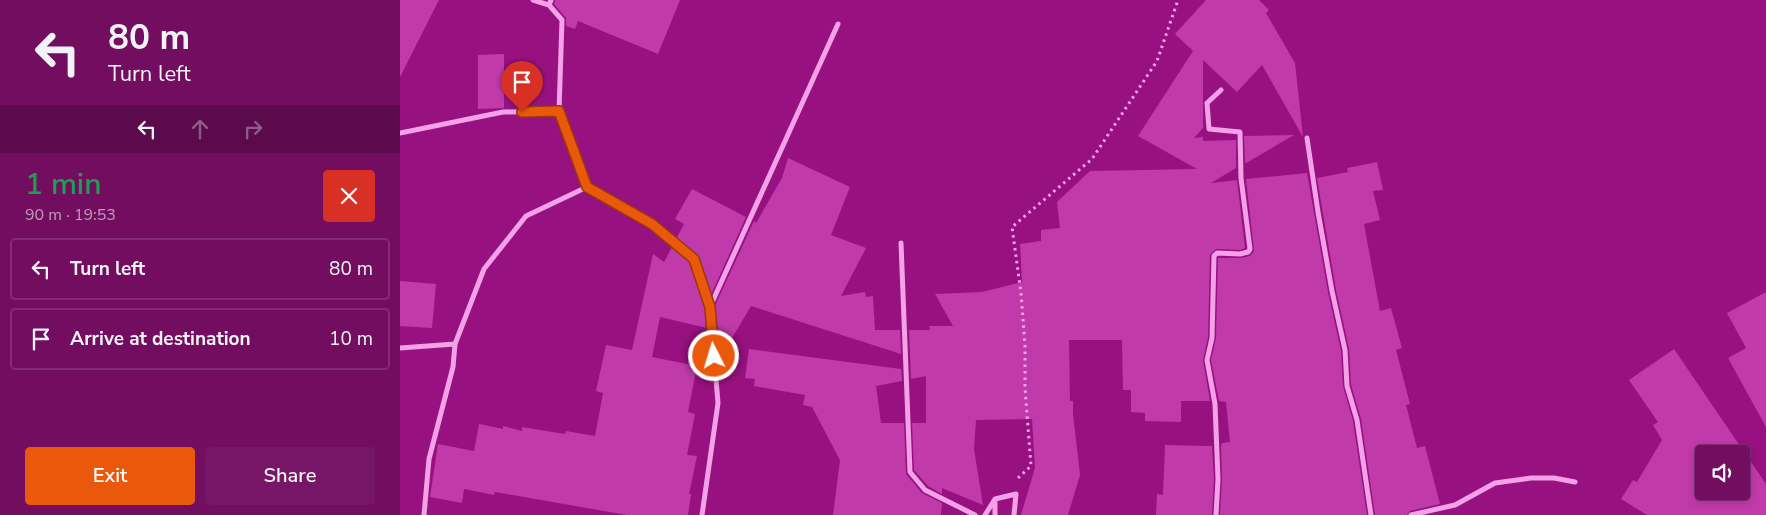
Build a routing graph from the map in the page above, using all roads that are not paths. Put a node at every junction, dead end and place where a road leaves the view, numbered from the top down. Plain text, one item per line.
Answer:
1 (533, 0) edge
2 (550, 2) edge
3 (838, 24) dead end
4 (1221, 90) dead end
5 (559, 111) junction
6 (400, 133) edge
7 (1307, 138) dead end
8 (587, 187) junction
9 (901, 243) dead end
10 (710, 307) junction
11 (456, 344) junction
12 (400, 348) edge
13 (1575, 482) dead end
14 (995, 499) junction
15 (424, 515) edge
16 (702, 515) edge
17 (974, 515) edge
18 (985, 515) edge
19 (995, 515) edge
20 (1014, 515) edge
21 (1216, 515) edge
22 (1371, 515) edge
23 (1411, 515) edge

1 - 2 street
2 - 5 street
3 - 10 street
4 - 21 street
5 - 6 street
5 - 8 street
7 - 22 street
8 - 10 street
8 - 11 street
9 - 17 street
10 - 16 street
11 - 12 street
11 - 15 street
13 - 23 street
14 - 18 street
14 - 19 street
14 - 20 street

